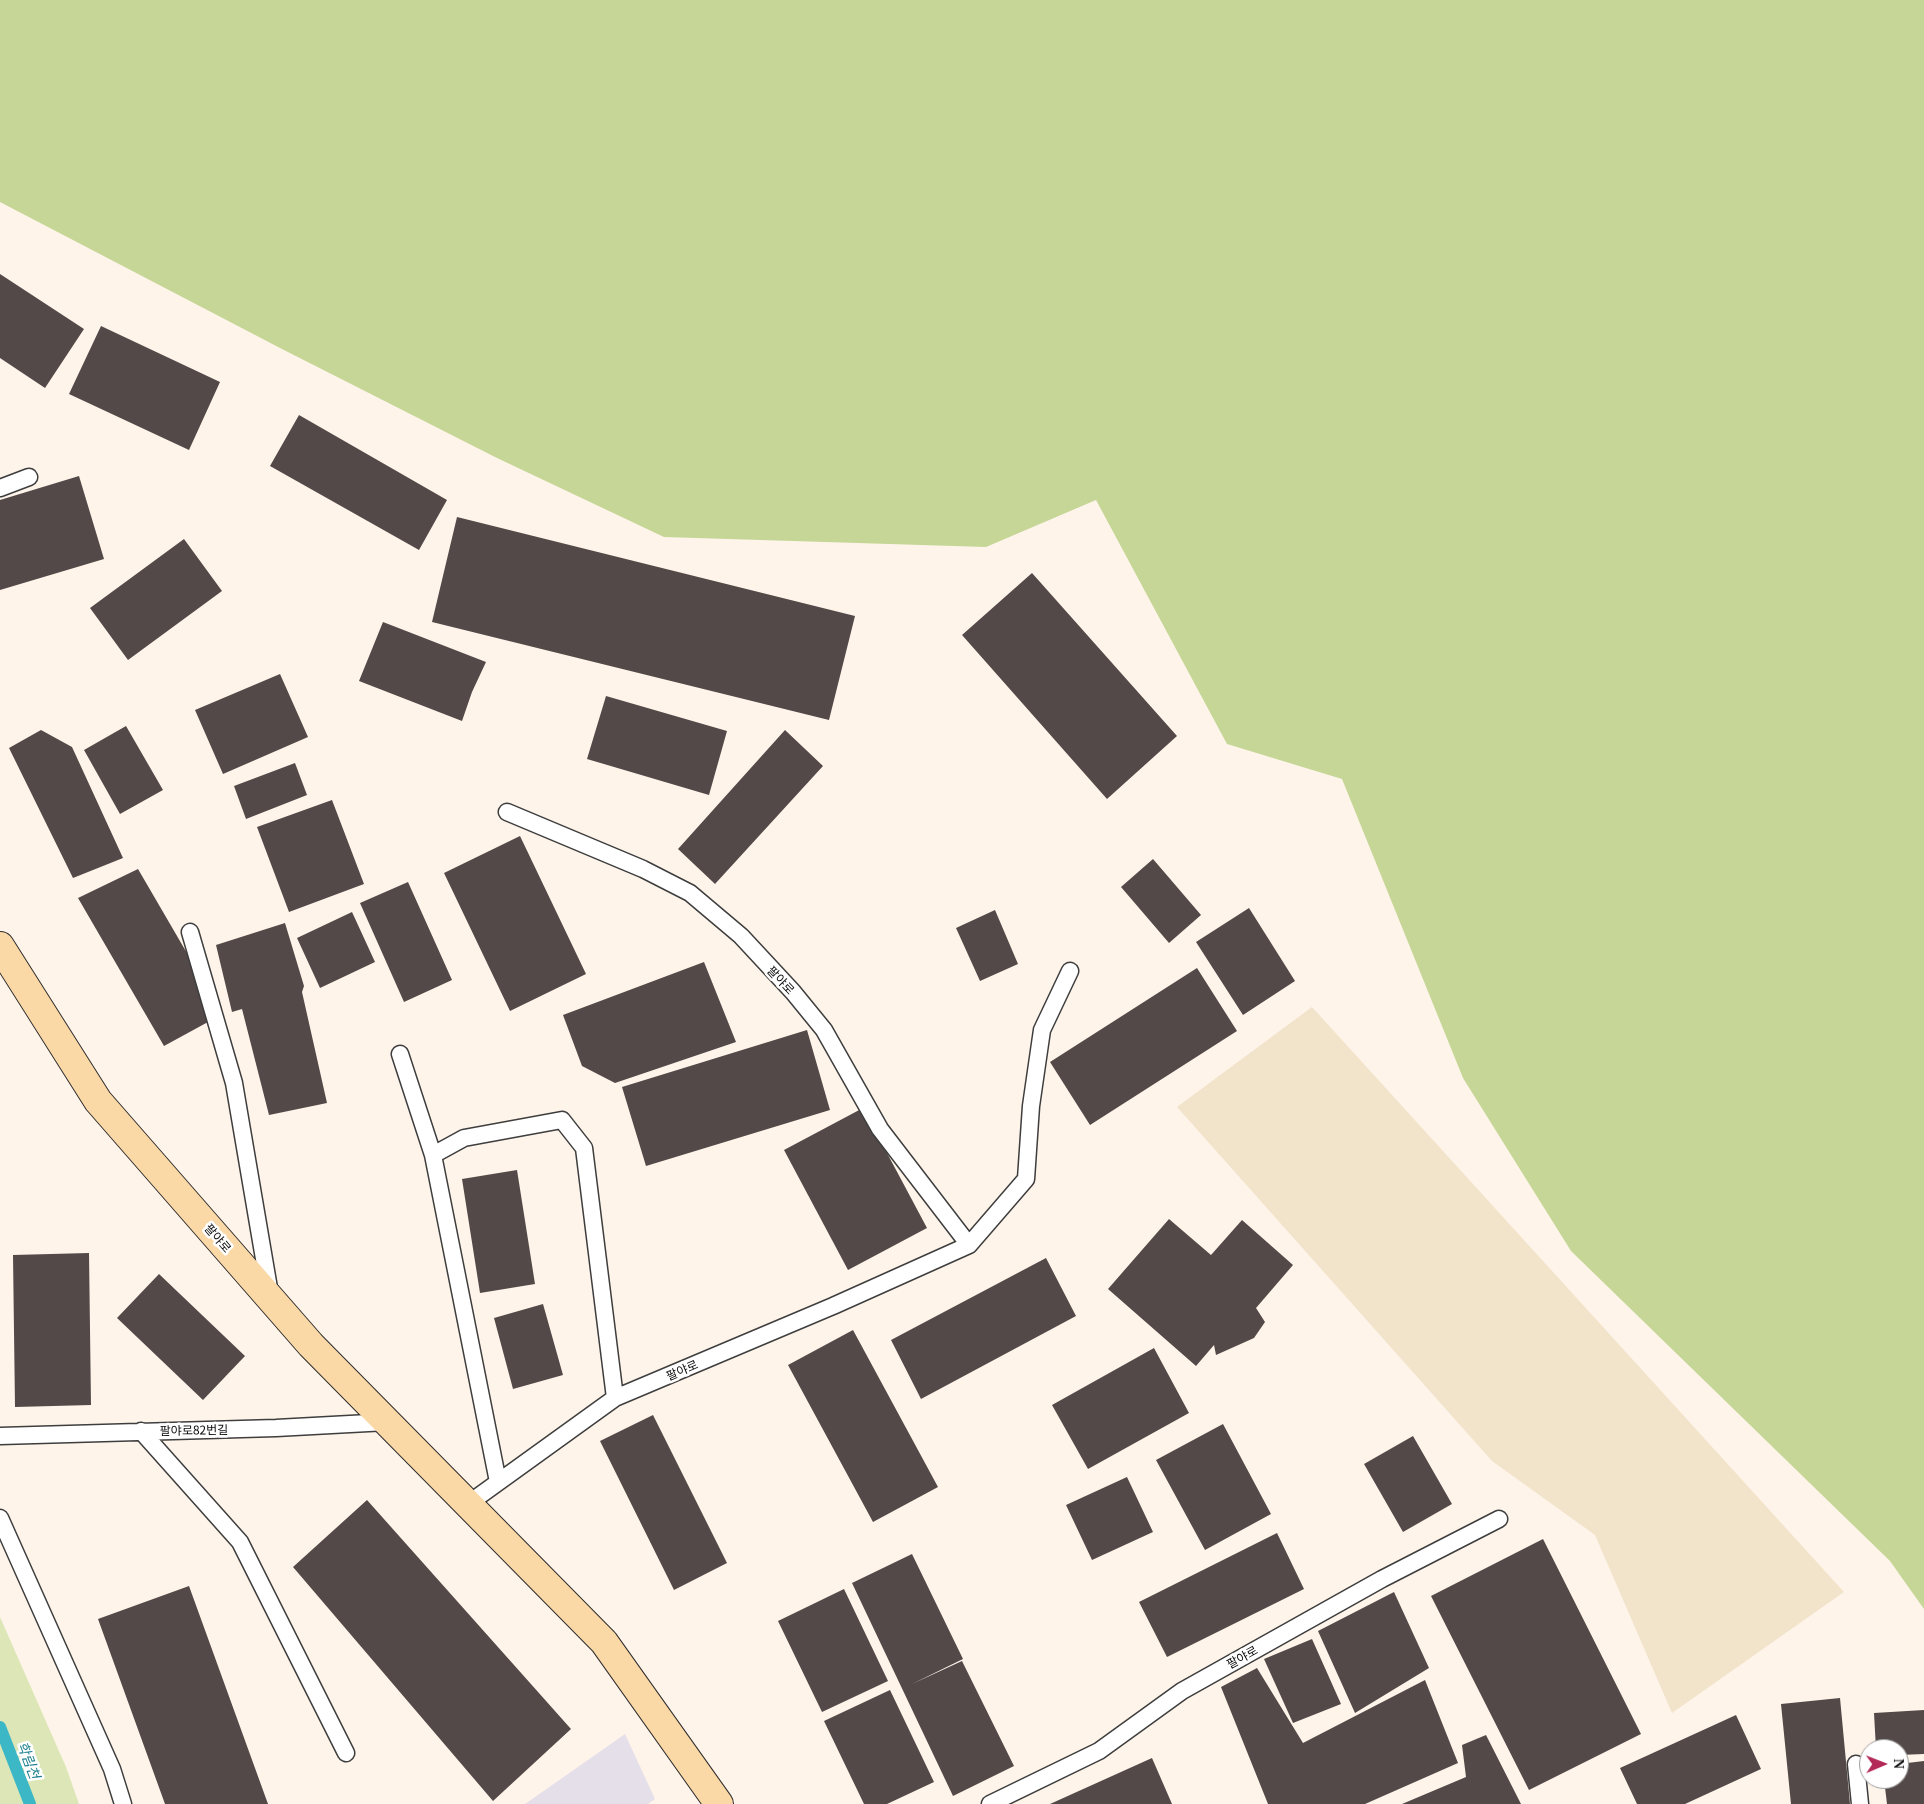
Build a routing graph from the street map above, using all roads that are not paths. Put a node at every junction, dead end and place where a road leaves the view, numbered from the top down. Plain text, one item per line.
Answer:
1 (29, 477) dead end
2 (0, 488) edge
3 (507, 812) dead end
4 (190, 932) dead end
5 (0, 946) edge
6 (1070, 971) dead end
7 (400, 1054) dead end
8 (433, 1155) junction
9 (969, 1245) junction
10 (271, 1298) junction
11 (614, 1398) junction
12 (388, 1422) junction
13 (141, 1431) junction
14 (0, 1436) edge
15 (498, 1482) junction
16 (468, 1504) junction
17 (0, 1518) edge
18 (1500, 1519) dead end
19 (346, 1753) dead end
20 (1856, 1764) dead end
21 (123, 1804) edge
22 (719, 1804) edge
23 (990, 1804) edge
24 (1860, 1804) edge

1 - 2 lane
3 - 9 lane, 팔야로
4 - 10 lane
5 - 10 street, 팔야로
6 - 9 lane, 팔야로
7 - 8 lane
8 - 11 lane
8 - 15 lane
9 - 11 lane, 팔야로
10 - 12 street, 팔야로
11 - 15 lane, 팔야로
12 - 13 lane, 팔야로82번길
12 - 16 street, 팔야로
13 - 14 lane, 팔야로82번길
13 - 19 lane
15 - 16 lane, 팔야로
16 - 22 street, 팔야로
17 - 21 lane
18 - 23 lane, 팔야로
20 - 24 lane

